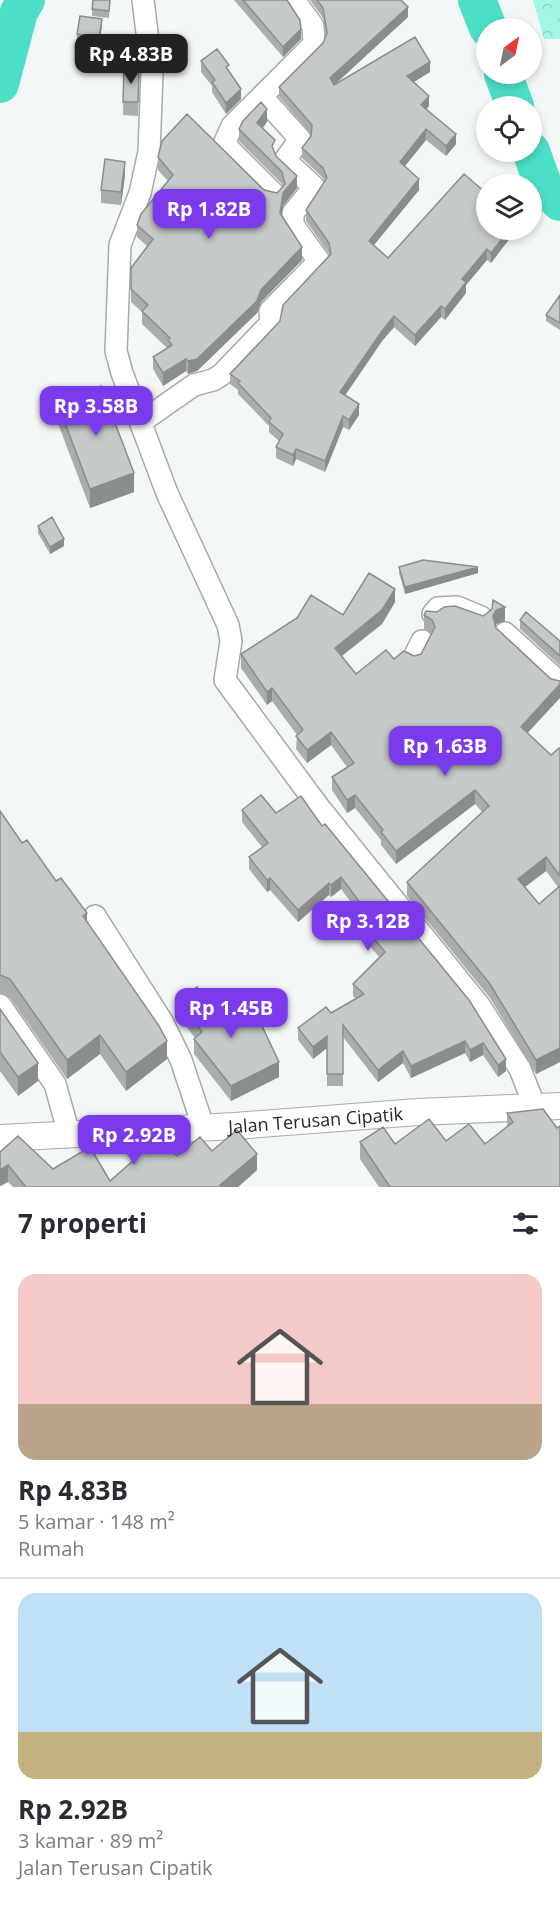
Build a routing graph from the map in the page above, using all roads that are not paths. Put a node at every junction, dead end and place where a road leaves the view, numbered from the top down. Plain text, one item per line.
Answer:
1 (143, 0) edge
2 (294, 0) edge
3 (262, 97) junction
4 (273, 194) edge
5 (141, 422) junction
6 (433, 614) edge
7 (481, 617) edge
8 (505, 633) edge
9 (560, 683) edge
10 (95, 916) dead end
11 (0, 1005) edge
12 (548, 1106) edge
13 (203, 1126) junction
14 (69, 1134) junction
15 (0, 1137) edge

1 - 5 street
2 - 3 street
3 - 4 street
3 - 5 street
5 - 12 street
6 - 7 street
8 - 9 street
10 - 13 street
11 - 14 street
12 - 13 main road, Jalan Terusan Cipatik
13 - 14 main road, Jalan Terusan Cipatik
14 - 15 main road, Jalan Terusan Cipatik

